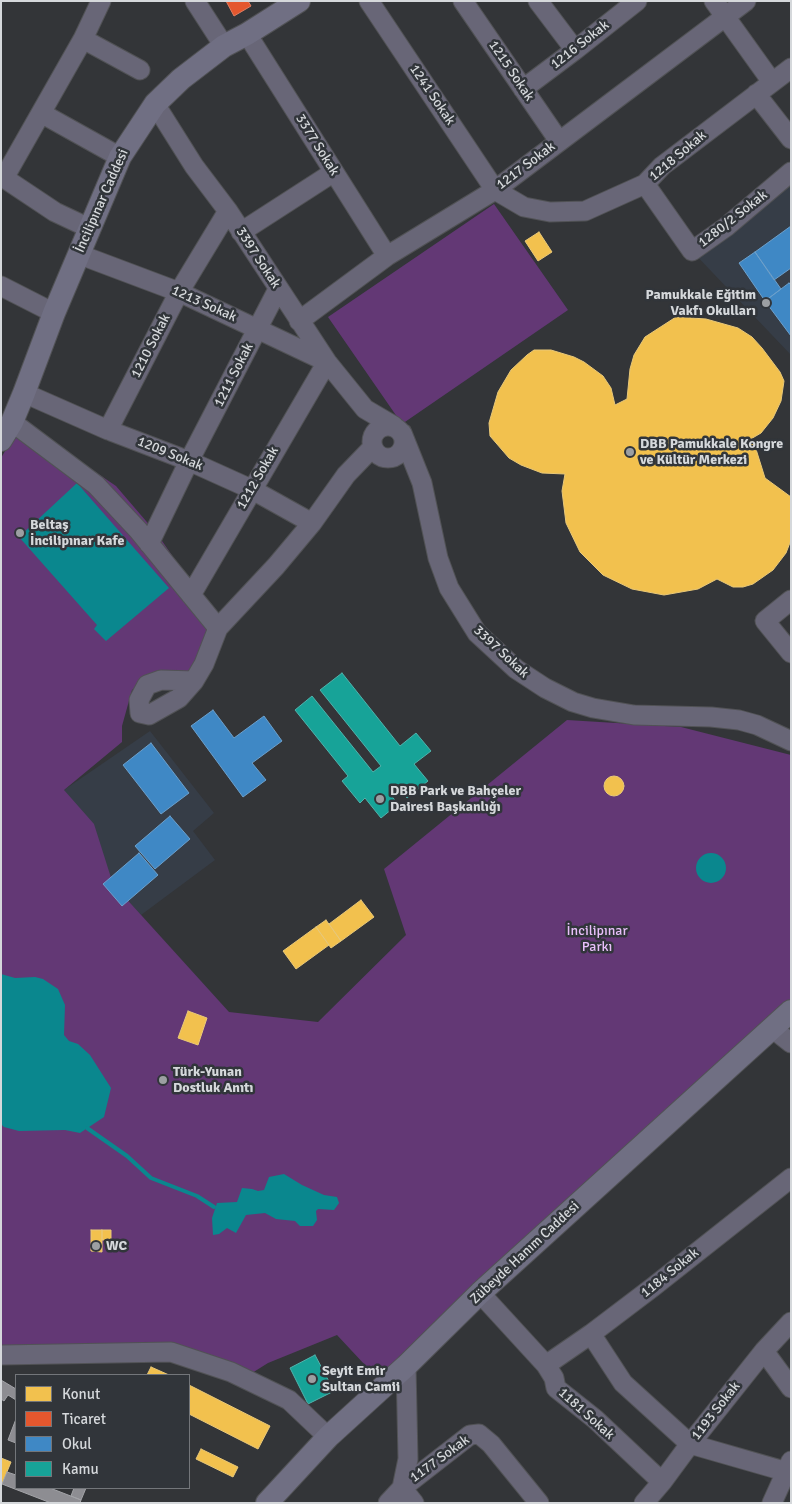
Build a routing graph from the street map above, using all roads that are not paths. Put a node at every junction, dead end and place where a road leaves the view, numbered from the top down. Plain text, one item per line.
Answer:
1 (101, 1) edge
2 (195, 1) edge
3 (300, 1) edge
4 (369, 1) edge
5 (463, 1) edge
6 (538, 1) edge
7 (637, 1) edge
8 (714, 1) edge
9 (746, 1) edge
10 (725, 18) junction
11 (247, 34) junction
12 (82, 39) junction
13 (224, 46) junction
14 (575, 50) junction
15 (791, 68) edge
16 (140, 70) dead end
17 (772, 82) junction
18 (523, 89) junction
19 (756, 94) junction
20 (155, 104) junction
21 (41, 113) junction
22 (791, 139) edge
23 (559, 141) junction
24 (120, 157) junction
25 (334, 172) junction
26 (791, 172) edge
27 (3, 177) edge
28 (645, 184) junction
29 (495, 190) junction
30 (228, 212) junction
31 (89, 228) junction
32 (241, 232) junction
33 (78, 254) junction
34 (387, 256) junction
35 (1, 286) edge
36 (278, 289) junction
37 (179, 292) junction
38 (54, 313) junction
39 (299, 321) junction
40 (258, 329) junction
41 (327, 362) junction
42 (24, 393) junction
43 (365, 409) junction
44 (108, 430) junction
45 (398, 430) junction
46 (6, 431) edge
47 (373, 442) junction
48 (392, 457) junction
49 (189, 461) junction
50 (358, 462) junction
51 (422, 483) junction
52 (252, 489) junction
53 (312, 523) junction
54 (149, 544) junction
55 (191, 595) junction
56 (791, 600) edge
57 (218, 628) junction
58 (791, 654) edge
59 (194, 681) dead end
60 (791, 742) edge
61 (791, 1011) edge
62 (772, 1028) junction
63 (791, 1043) edge
64 (791, 1178) edge
65 (480, 1293) junction
66 (791, 1322) edge
67 (591, 1334) junction
68 (764, 1351) junction
69 (1, 1355) edge
70 (546, 1365) junction
71 (406, 1366) junction
72 (791, 1388) edge
73 (328, 1437) junction
74 (690, 1444) junction
75 (789, 1468) edge
76 (662, 1482) junction
77 (402, 1488) junction
78 (267, 1503) edge
79 (388, 1503) edge
80 (414, 1503) edge
81 (539, 1503) edge
82 (644, 1503) edge
83 (772, 1503) edge

1 - 12 street
2 - 13 street
3 - 11 main road, İncilipınar Caddesi
4 - 29 street, 1241 Sokak
5 - 18 street, 1215 Sokak
6 - 14 street
7 - 14 street, 1216 Sokak
8 - 10 street
9 - 10 street, 1217 Sokak
10 - 17 street
10 - 23 street, 1217 Sokak
11 - 13 main road, İncilipınar Caddesi
11 - 25 street, 3377 Sokak
12 - 16 street
12 - 21 street
13 - 20 main road, İncilipınar Caddesi
14 - 18 street, 1216 Sokak
15 - 17 street, 1218 Sokak
17 - 19 street, 1218 Sokak
18 - 23 street, 1215 Sokak
19 - 22 street
19 - 28 street, 1218 Sokak
20 - 24 main road, İncilipınar Caddesi
20 - 30 street, 3397 Sokak
21 - 24 street
21 - 27 street
23 - 29 street, 1217 Sokak
24 - 31 main road, İncilipınar Caddesi
25 - 32 street
25 - 34 street, 3377 Sokak
26 - 28 street, 1280/2 Sokak
27 - 31 street
28 - 29 street, 1218 Sokak
29 - 34 street, 1217 Sokak
30 - 32 street, 3397 Sokak
30 - 37 street, 1210 Sokak
31 - 33 main road, İncilipınar Caddesi
32 - 36 street, 3397 Sokak
33 - 37 street, 1213 Sokak
33 - 38 main road, İncilipınar Caddesi
34 - 39 street, 1217 Sokak
35 - 38 street
36 - 39 street, 3397 Sokak
36 - 40 street, 1211 Sokak
37 - 40 street, 1213 Sokak
37 - 44 street, 1210 Sokak
38 - 42 main road, İncilipınar Caddesi
39 - 41 street, 3397 Sokak
40 - 41 street, 1213 Sokak
40 - 49 street, 1211 Sokak
41 - 43 street, 3397 Sokak
41 - 52 street, 1212 Sokak
42 - 44 street, 1209 Sokak
42 - 46 main road, İncilipınar Caddesi
43 - 45 street
43 - 47 street
44 - 49 street, 1209 Sokak
45 - 47 street
45 - 48 street
45 - 51 street, 3397 Sokak
46 - 54 street
47 - 48 street
47 - 50 street
48 - 50 street
48 - 51 street
49 - 52 street, 1209 Sokak
49 - 54 street, 1211 Sokak
50 - 53 street
51 - 60 street, 3397 Sokak
52 - 53 street, 1209 Sokak
52 - 55 street, 1212 Sokak
53 - 57 street
54 - 55 street
55 - 57 street
56 - 58 street
57 - 59 street
61 - 62 main road, Zübeyde Hanım Caddesi
62 - 63 street
62 - 65 main road, Zübeyde Hanım Caddesi
64 - 67 street, 1184 Sokak
65 - 70 street, 1181 Sokak
65 - 71 main road, Zübeyde Hanım Caddesi
66 - 68 street, 1193 Sokak
67 - 70 street, 1184 Sokak
67 - 74 street
68 - 72 street
68 - 74 street, 1193 Sokak
69 - 73 street
70 - 76 street, 1181 Sokak
71 - 73 main road, Zübeyde Hanım Caddesi
71 - 77 street
73 - 78 main road, Zübeyde Hanım Caddesi
74 - 75 street
74 - 76 street, 1193 Sokak
75 - 83 street
76 - 82 street, 1193 Sokak
77 - 79 street
77 - 80 street
77 - 81 street, 1177 Sokak

